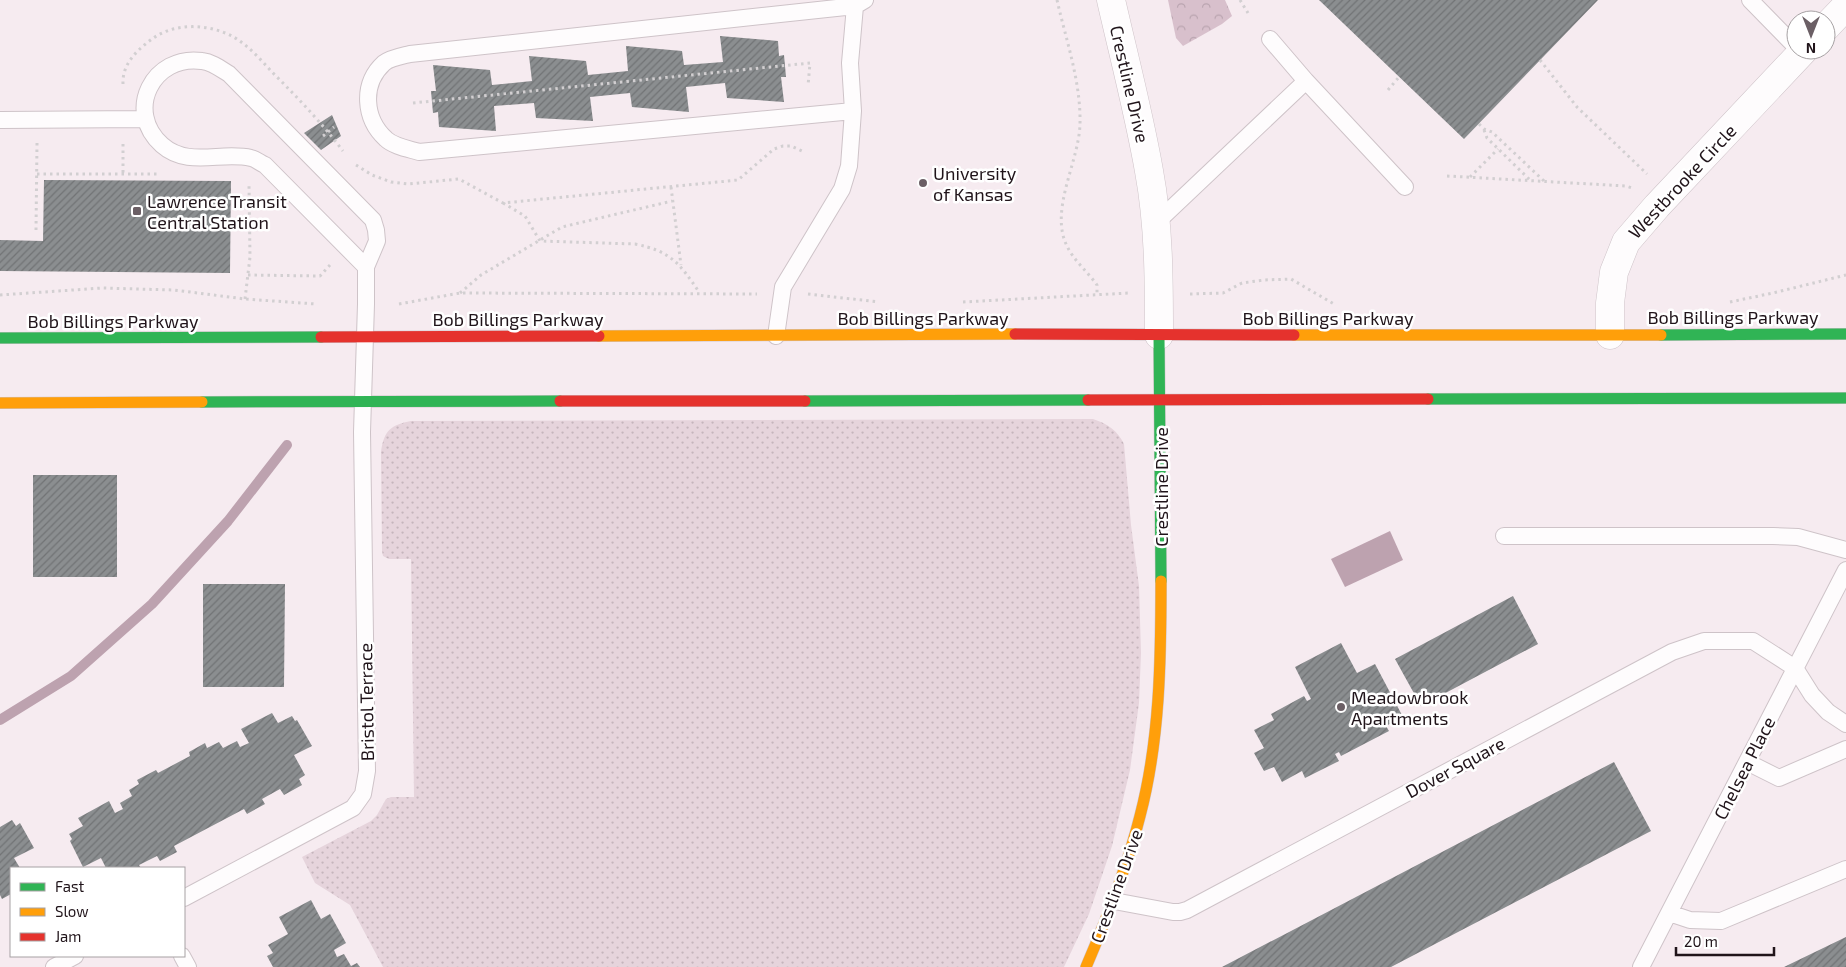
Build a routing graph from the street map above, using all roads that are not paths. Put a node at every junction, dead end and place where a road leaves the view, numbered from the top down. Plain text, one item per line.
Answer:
1 (1111, 0) edge
2 (1750, 0) edge
3 (860, 3) edge
4 (1846, 6) edge
5 (1836, 16) edge
6 (1786, 36) edge
7 (1270, 39) dead end
8 (1791, 60) edge
9 (1306, 82) junction
10 (852, 111) junction
11 (144, 119) junction
12 (0, 120) edge
13 (1405, 187) dead end
14 (1155, 224) junction
15 (366, 267) junction
16 (1846, 334) edge
17 (1159, 335) junction
18 (1610, 335) junction
19 (776, 336) junction
20 (0, 338) edge
21 (366, 338) junction
22 (1846, 398) edge
23 (1160, 399) junction
24 (363, 401) junction
25 (0, 402) edge
26 (1504, 536) dead end
27 (1846, 550) edge
28 (1846, 570) edge
29 (1795, 668) junction
30 (1846, 724) edge
31 (1846, 750) edge
32 (1747, 762) junction
33 (1846, 869) edge
34 (185, 897) edge
35 (1114, 901) junction
36 (1669, 913) junction
37 (73, 957) edge
38 (54, 967) edge
39 (1086, 967) edge
40 (1641, 967) edge

1 - 14 street, Crestline Drive
2 - 6 lane
3 - 10 lane
3 - 10 lane
4 - 5 street
7 - 9 lane
8 - 18 street, Westbrooke Circle
9 - 13 lane
9 - 14 lane
10 - 19 lane
11 - 12 lane
11 - 15 lane
11 - 15 lane
14 - 17 street, Crestline Drive
15 - 21 lane, Bristol Terrace
16 - 18 main road, Bob Billings Parkway
17 - 18 main road, Bob Billings Parkway
17 - 19 main road, Bob Billings Parkway
17 - 23 main road, Crestline Drive
19 - 21 main road, Bob Billings Parkway
20 - 21 main road, Bob Billings Parkway
21 - 24 lane, Bristol Terrace
22 - 23 main road
23 - 24 main road
23 - 35 main road, Crestline Drive
24 - 25 main road
24 - 34 lane, Bristol Terrace
26 - 27 lane
28 - 29 lane, Chelsea Place
29 - 30 lane
29 - 32 lane, Chelsea Place
29 - 35 lane, Dover Square
31 - 32 lane
32 - 36 lane, Chelsea Place
33 - 36 lane
35 - 39 main road, Crestline Drive
36 - 40 lane, Chelsea Place
37 - 38 lane

